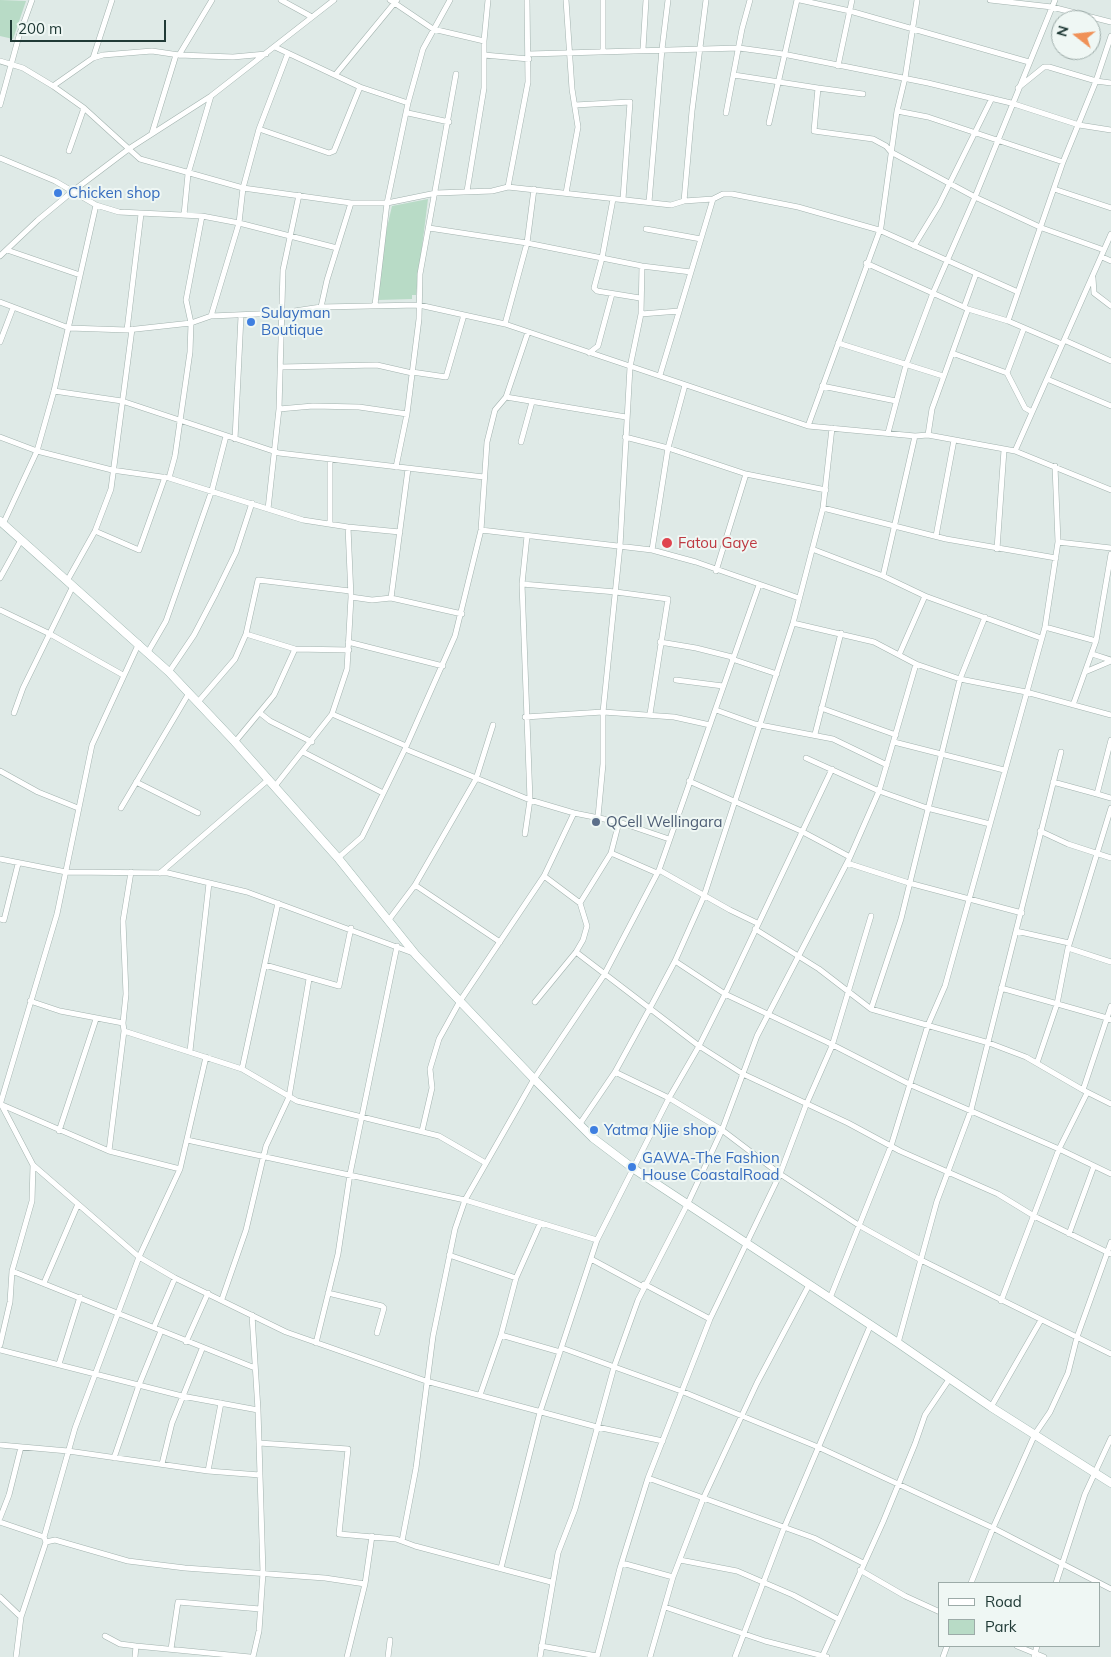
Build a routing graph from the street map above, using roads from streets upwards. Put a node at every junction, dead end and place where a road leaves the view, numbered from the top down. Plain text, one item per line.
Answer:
1 (32, 0) edge
2 (112, 0) edge
3 (212, 0) edge
4 (334, 0) edge
5 (450, 0) edge
6 (488, 0) edge
7 (527, 0) edge
8 (566, 0) edge
9 (603, 0) edge
10 (646, 0) edge
11 (668, 0) edge
12 (706, 0) edge
13 (750, 0) edge
14 (798, 0) edge
15 (852, 0) edge
16 (917, 0) edge
17 (990, 0) edge
18 (1055, 0) edge
19 (283, 1) edge
20 (394, 1) edge
21 (1052, 7) junction
22 (850, 11) junction
23 (312, 18) junction
24 (1111, 22) edge
25 (432, 29) junction
26 (912, 30) junction
27 (1111, 36) edge
28 (484, 40) junction
29 (275, 47) junction
30 (699, 48) junction
31 (739, 48) junction
32 (644, 49) junction
33 (662, 49) junction
34 (603, 52) junction
35 (288, 53) junction
36 (266, 54) junction
37 (569, 54) junction
38 (783, 54) junction
39 (177, 55) junction
40 (484, 55) junction
41 (529, 57) junction
42 (93, 58) junction
43 (0, 60) edge
44 (1029, 62) junction
45 (11, 64) junction
46 (838, 66) junction
47 (336, 74) junction
48 (456, 74) dead end
49 (734, 75) junction
50 (905, 78) junction
51 (1096, 81) junction
52 (777, 82) junction
53 (1111, 83) edge
54 (53, 86) junction
55 (360, 87) junction
56 (818, 88) junction
57 (1018, 88) junction
58 (863, 94) dead end
59 (212, 96) junction
60 (992, 98) junction
61 (408, 102) junction
62 (1011, 103) junction
63 (0, 105) edge
64 (575, 105) junction
65 (84, 108) junction
66 (897, 111) junction
67 (408, 113) junction
68 (726, 113) dead end
69 (449, 122) junction
70 (769, 123) dead end
71 (1079, 125) junction
72 (259, 129) junction
73 (1111, 130) edge
74 (977, 132) junction
75 (152, 134) junction
76 (997, 139) junction
77 (130, 148) junction
78 (69, 151) dead end
79 (891, 152) junction
80 (0, 158) edge
81 (1064, 162) junction
82 (188, 174) junction
83 (949, 184) junction
84 (508, 187) junction
85 (243, 188) junction
86 (534, 189) junction
87 (1054, 189) junction
88 (73, 192) junction
89 (467, 192) junction
90 (436, 193) junction
91 (566, 193) junction
92 (299, 195) junction
93 (975, 197) junction
94 (613, 199) junction
95 (623, 199) junction
96 (713, 200) junction
97 (684, 201) junction
98 (649, 202) junction
99 (351, 203) junction
100 (388, 203) junction
101 (96, 205) junction
102 (1111, 208) edge
103 (141, 214) junction
104 (184, 216) junction
105 (202, 216) junction
106 (239, 223) junction
107 (429, 228) junction
108 (1042, 228) junction
109 (646, 229) dead end
110 (879, 230) junction
111 (1111, 234) edge
112 (290, 235) junction
113 (701, 239) junction
114 (527, 243) junction
115 (914, 246) junction
116 (337, 248) junction
117 (7, 250) junction
118 (1104, 250) junction
119 (0, 256) edge
120 (1102, 257) junction
121 (602, 258) junction
122 (948, 260) junction
123 (1111, 261) edge
124 (866, 263) junction
125 (642, 266) junction
126 (691, 272) junction
127 (976, 274) junction
128 (80, 275) junction
129 (1093, 276) junction
130 (1018, 292) junction
131 (933, 293) junction
132 (612, 294) junction
133 (640, 298) junction
134 (0, 302) edge
135 (375, 305) junction
136 (418, 305) junction
137 (1111, 306) edge
138 (321, 307) junction
139 (13, 308) junction
140 (966, 308) junction
141 (679, 312) junction
142 (280, 313) junction
143 (641, 314) junction
144 (464, 315) junction
145 (211, 316) junction
146 (241, 316) junction
147 (1008, 321) junction
148 (191, 323) junction
149 (505, 324) junction
150 (69, 328) junction
151 (1024, 328) junction
152 (129, 330) junction
153 (528, 332) junction
154 (0, 342) edge
155 (1063, 342) junction
156 (838, 343) junction
157 (589, 353) junction
158 (952, 353) junction
159 (1111, 360) edge
160 (906, 365) junction
161 (280, 367) junction
162 (630, 367) junction
163 (412, 372) junction
164 (1007, 374) junction
165 (660, 375) junction
166 (943, 376) junction
167 (1047, 379) junction
168 (685, 385) junction
169 (822, 386) junction
170 (54, 391) junction
171 (506, 397) junction
172 (122, 401) junction
173 (896, 401) junction
174 (532, 402) junction
175 (1111, 406) edge
176 (279, 409) junction
177 (1032, 412) junction
178 (407, 414) junction
179 (626, 417) junction
180 (180, 420) junction
181 (808, 426) junction
182 (832, 428) junction
183 (888, 433) junction
184 (928, 435) junction
185 (226, 436) junction
186 (915, 436) junction
187 (0, 437) edge
188 (625, 437) junction
189 (235, 439) junction
190 (954, 440) junction
191 (522, 442) dead end
192 (668, 448) junction
193 (1004, 450) junction
194 (37, 451) junction
195 (1015, 451) junction
196 (276, 452) junction
197 (330, 460) junction
198 (1055, 466) junction
199 (396, 467) junction
200 (408, 469) junction
201 (112, 470) junction
202 (746, 474) junction
203 (167, 477) junction
204 (484, 477) junction
205 (1111, 489) edge
206 (212, 490) junction
207 (826, 490) junction
208 (252, 504) junction
209 (823, 508) junction
210 (268, 510) junction
211 (1, 523) edge
212 (330, 524) junction
213 (896, 525) junction
214 (348, 527) junction
215 (481, 530) junction
216 (94, 531) junction
217 (400, 532) junction
218 (527, 536) junction
219 (936, 536) junction
220 (21, 540) junction
221 (1058, 542) junction
222 (620, 546) junction
223 (1111, 548) edge
224 (812, 549) junction
225 (997, 549) junction
226 (652, 550) junction
227 (1111, 556) edge
228 (1056, 558) junction
229 (716, 570) junction
230 (883, 576) junction
231 (0, 578) edge
232 (70, 584) junction
233 (522, 584) junction
234 (759, 585) junction
235 (616, 592) junction
236 (350, 594) junction
237 (925, 596) junction
238 (391, 598) junction
239 (799, 598) junction
240 (0, 610) edge
241 (462, 614) junction
242 (985, 616) junction
243 (793, 622) junction
244 (1045, 626) junction
245 (841, 633) junction
246 (50, 634) junction
247 (246, 634) junction
248 (1041, 638) junction
249 (348, 642) junction
250 (660, 642) junction
251 (1096, 642) junction
252 (139, 644) junction
253 (295, 650) junction
254 (349, 650) junction
255 (148, 652) junction
256 (1092, 654) junction
257 (899, 655) junction
258 (732, 658) junction
259 (1111, 660) edge
260 (916, 664) junction
261 (443, 666) junction
262 (169, 672) junction
263 (1084, 672) junction
264 (777, 674) junction
265 (123, 675) junction
266 (960, 679) junction
267 (676, 680) dead end
268 (723, 686) junction
269 (1026, 692) junction
270 (189, 693) junction
271 (198, 702) junction
272 (1073, 705) junction
273 (821, 708) junction
274 (716, 710) junction
275 (603, 712) junction
276 (14, 713) dead end
277 (260, 713) junction
278 (332, 714) junction
279 (650, 714) junction
280 (1111, 715) edge
281 (525, 717) junction
282 (493, 725) dead end
283 (710, 725) junction
284 (760, 725) junction
285 (815, 734) junction
286 (896, 735) junction
287 (1111, 740) edge
288 (235, 742) junction
289 (312, 742) junction
290 (894, 742) junction
291 (405, 747) junction
292 (303, 752) junction
293 (1061, 752) dead end
294 (940, 754) junction
295 (806, 758) dead end
296 (886, 765) junction
297 (832, 768) junction
298 (1004, 770) junction
299 (0, 771) edge
300 (268, 779) junction
301 (476, 779) junction
302 (689, 781) junction
303 (136, 782) junction
304 (1053, 782) junction
305 (275, 786) junction
306 (879, 791) junction
307 (383, 793) junction
308 (1097, 794) junction
309 (1111, 798) edge
310 (530, 800) junction
311 (734, 800) junction
312 (78, 808) junction
313 (121, 808) dead end
314 (927, 808) junction
315 (1111, 808) edge
316 (198, 813) dead end
317 (574, 813) junction
318 (598, 817) junction
319 (619, 822) junction
320 (990, 824) junction
321 (801, 831) junction
322 (1040, 831) junction
323 (525, 834) dead end
324 (669, 839) junction
325 (611, 853) junction
326 (1096, 854) junction
327 (338, 858) junction
328 (1111, 858) edge
329 (0, 859) edge
330 (848, 860) junction
331 (18, 864) junction
332 (66, 872) junction
333 (131, 872) junction
334 (658, 872) junction
335 (159, 873) junction
336 (544, 876) junction
337 (209, 883) junction
338 (909, 883) junction
339 (416, 885) junction
340 (704, 896) junction
341 (970, 899) junction
342 (278, 903) junction
343 (580, 903) junction
344 (1022, 913) junction
345 (871, 916) dead end
346 (0, 918) edge
347 (388, 921) junction
348 (756, 926) junction
349 (351, 928) junction
350 (1016, 931) junction
351 (500, 942) junction
352 (397, 946) junction
353 (1068, 946) junction
354 (576, 952) junction
355 (416, 954) junction
356 (800, 957) junction
357 (675, 961) junction
358 (1111, 962) edge
359 (265, 965) junction
360 (604, 975) junction
361 (309, 978) junction
362 (1001, 988) junction
363 (725, 994) junction
364 (850, 994) junction
365 (30, 1000) junction
366 (460, 1002) junction
367 (536, 1002) dead end
368 (1057, 1004) junction
369 (1111, 1006) edge
370 (650, 1008) junction
371 (871, 1009) junction
372 (769, 1014) junction
373 (96, 1019) junction
374 (1109, 1019) edge
375 (123, 1023) junction
376 (928, 1025) junction
377 (124, 1031) junction
378 (989, 1043) junction
379 (699, 1046) junction
380 (832, 1046) junction
381 (190, 1051) junction
382 (206, 1057) junction
383 (1037, 1063) junction
384 (242, 1069) junction
385 (615, 1072) junction
386 (743, 1074) junction
387 (534, 1079) junction
388 (911, 1085) junction
389 (1085, 1092) junction
390 (289, 1097) junction
391 (669, 1098) junction
392 (0, 1104) edge
393 (1111, 1104) edge
394 (806, 1105) junction
395 (971, 1110) junction
396 (363, 1118) junction
397 (579, 1125) junction
398 (722, 1130) junction
399 (60, 1131) junction
400 (422, 1131) junction
401 (187, 1140) junction
402 (892, 1146) junction
403 (1059, 1149) junction
404 (109, 1150) junction
405 (263, 1158) junction
406 (484, 1162) junction
407 (33, 1165) junction
408 (1094, 1166) junction
409 (180, 1169) junction
410 (634, 1169) junction
411 (948, 1172) junction
412 (350, 1174) junction
413 (780, 1174) junction
414 (1111, 1174) edge
415 (465, 1200) junction
416 (688, 1203) junction
417 (78, 1204) junction
418 (1034, 1216) junction
419 (540, 1224) junction
420 (860, 1226) junction
421 (1069, 1234) junction
422 (597, 1240) junction
423 (745, 1242) junction
424 (1111, 1242) edge
425 (1109, 1253) edge
426 (449, 1256) junction
427 (139, 1257) junction
428 (591, 1259) junction
429 (921, 1260) junction
430 (12, 1271) junction
431 (175, 1278) junction
432 (516, 1278) junction
433 (44, 1283) junction
434 (809, 1284) junction
435 (644, 1286) junction
436 (208, 1293) junction
437 (328, 1294) junction
438 (80, 1297) junction
439 (830, 1298) junction
440 (222, 1299) junction
441 (1001, 1300) junction
442 (119, 1312) junction
443 (252, 1315) junction
444 (710, 1319) junction
445 (1041, 1320) junction
446 (871, 1324) junction
447 (154, 1327) junction
448 (161, 1331) junction
449 (377, 1334) dead end
450 (500, 1335) junction
451 (1078, 1337) junction
452 (186, 1342) junction
453 (316, 1342) junction
454 (898, 1343) junction
455 (0, 1345) edge
456 (202, 1348) junction
457 (0, 1350) edge
458 (561, 1350) junction
459 (1111, 1354) edge
460 (59, 1364) junction
461 (614, 1367) junction
462 (255, 1368) junction
463 (95, 1374) junction
464 (950, 1378) junction
465 (426, 1381) junction
466 (139, 1385) junction
467 (681, 1391) junction
468 (480, 1395) junction
469 (182, 1396) junction
470 (221, 1403) junction
471 (991, 1407) junction
472 (258, 1410) junction
473 (540, 1412) junction
474 (741, 1416) junction
475 (597, 1427) junction
476 (1035, 1434) junction
477 (1111, 1438) edge
478 (663, 1441) junction
479 (259, 1443) junction
480 (0, 1445) edge
481 (21, 1447) junction
482 (818, 1447) junction
483 (68, 1451) junction
484 (114, 1458) junction
485 (162, 1464) junction
486 (208, 1470) junction
487 (1096, 1472) junction
488 (260, 1475) junction
489 (648, 1478) junction
490 (899, 1483) junction
491 (1111, 1483) edge
492 (703, 1499) junction
493 (0, 1518) edge
494 (0, 1522) edge
495 (784, 1528) junction
496 (993, 1528) junction
497 (372, 1536) junction
498 (45, 1540) junction
499 (402, 1541) junction
500 (680, 1560) junction
501 (863, 1562) junction
502 (1062, 1562) junction
503 (622, 1563) junction
504 (501, 1568) junction
505 (860, 1570) junction
506 (263, 1573) junction
507 (673, 1577) junction
508 (551, 1582) junction
509 (765, 1582) junction
510 (971, 1582) edge
511 (1056, 1582) edge
512 (1100, 1582) edge
513 (365, 1584) junction
514 (0, 1597) edge
515 (665, 1607) junction
516 (260, 1609) junction
517 (938, 1611) edge
518 (21, 1617) junction
519 (838, 1619) junction
520 (745, 1634) junction
521 (105, 1636) dead end
522 (390, 1640) dead end
523 (136, 1646) junction
524 (541, 1646) junction
525 (1019, 1647) edge
526 (169, 1650) junction
527 (1034, 1655) edge
528 (597, 1656) edge
529 (16, 1657) edge
530 (135, 1657) edge
531 (167, 1657) edge
532 (251, 1657) edge
533 (348, 1657) edge
534 (388, 1657) edge
535 (540, 1657) edge
536 (650, 1657) edge
537 (735, 1657) edge
538 (824, 1657) edge
539 (1044, 1657) edge

1 - 45 street
2 - 42 street
3 - 39 street
4 - 23 street
5 - 25 street
6 - 28 street
7 - 41 street
8 - 37 street
9 - 34 street
10 - 32 street
11 - 33 street
12 - 30 street
13 - 31 street
14 - 22 street
14 - 38 street
15 - 22 street
16 - 26 street
17 - 21 street
18 - 21 street
19 - 23 street
20 - 25 street
20 - 47 street
21 - 24 street
21 - 44 street
22 - 26 street
22 - 46 street
23 - 29 street
25 - 28 street
25 - 61 street
26 - 44 street
26 - 50 street
27 - 51 street
28 - 40 street
29 - 35 street
29 - 36 street
30 - 31 street
30 - 33 street
30 - 97 street
31 - 38 street
31 - 49 street
32 - 33 street
32 - 34 street
33 - 98 street
34 - 37 street
35 - 47 street
35 - 72 street
36 - 39 street
36 - 59 street
37 - 41 street
37 - 64 street
38 - 46 street
38 - 52 street
39 - 42 street
39 - 75 street
40 - 41 street
40 - 89 street
41 - 84 street
42 - 54 street
43 - 45 street
44 - 57 street
45 - 54 street
45 - 63 street
46 - 50 street
47 - 55 street
48 - 69 street
49 - 52 street
49 - 68 street
50 - 60 street
50 - 66 street
51 - 53 street
51 - 57 street
51 - 71 street
52 - 56 street
52 - 70 street
54 - 65 street
55 - 61 street
55 - 72 street
56 - 58 street
56 - 79 street
57 - 62 street
59 - 75 street
59 - 82 street
60 - 62 street
60 - 74 street
61 - 67 street
62 - 71 street
62 - 76 street
64 - 91 street
64 - 95 street
65 - 77 street
65 - 78 street
66 - 74 street
66 - 79 street
67 - 69 street
67 - 100 street
69 - 90 street
71 - 73 street
71 - 81 street
72 - 85 street
74 - 76 street
74 - 83 street
75 - 77 street
76 - 81 street
76 - 93 street
77 - 82 street
77 - 88 street
79 - 83 street
79 - 110 street
80 - 88 street
81 - 87 street
82 - 85 street
82 - 104 street
83 - 93 street
83 - 115 street
84 - 86 street
84 - 89 street
85 - 92 street
85 - 106 street
86 - 91 street
86 - 114 street
87 - 102 street
87 - 108 street
88 - 101 street
88 - 117 street
89 - 90 street
90 - 100 street
90 - 107 street
91 - 94 street
92 - 99 street
92 - 112 street
93 - 108 street
93 - 122 street
94 - 95 street
94 - 121 street
95 - 98 street
96 - 97 street
96 - 110 street
96 - 113 street
97 - 98 street
99 - 100 street
99 - 116 street
100 - 135 street
101 - 103 street
101 - 128 street
103 - 104 street
103 - 152 street
104 - 105 street
105 - 106 street
105 - 148 street
106 - 112 street
106 - 145 street
107 - 114 street
107 - 136 street
108 - 118 street
108 - 130 street
109 - 113 street
110 - 115 street
110 - 124 street
111 - 118 street
112 - 116 street
112 - 142 street
113 - 126 street
114 - 121 street
114 - 149 street
115 - 122 street
116 - 138 street
117 - 119 street
117 - 128 street
118 - 120 street
120 - 123 street
120 - 129 street
121 - 125 street
121 - 132 street
122 - 127 street
122 - 131 street
124 - 131 street
124 - 156 street
125 - 126 street
125 - 133 street
126 - 141 street
127 - 130 street
127 - 140 street
128 - 150 street
129 - 137 street
129 - 155 street
130 - 147 street
131 - 140 street
131 - 160 street
132 - 133 street
132 - 157 street
133 - 143 street
134 - 139 street
135 - 136 street
135 - 138 street
136 - 144 street
136 - 163 street
138 - 142 street
139 - 150 street
139 - 154 street
140 - 147 street
140 - 158 street
141 - 143 street
141 - 165 street
142 - 146 street
142 - 161 street
143 - 162 street
144 - 149 street
144 - 163 street
145 - 146 street
145 - 148 street
146 - 189 street
147 - 151 street
148 - 152 street
148 - 180 street
149 - 153 street
150 - 152 street
150 - 170 street
151 - 155 street
151 - 164 street
152 - 172 street
153 - 157 street
153 - 171 street
155 - 159 street
155 - 167 street
156 - 160 street
156 - 169 street
157 - 162 street
158 - 164 street
158 - 166 street
160 - 166 street
160 - 173 street
161 - 163 street
161 - 176 street
162 - 165 street
162 - 179 street
163 - 178 street
164 - 177 street
165 - 168 street
166 - 184 street
167 - 175 street
167 - 177 street
168 - 181 street
168 - 192 street
169 - 173 street
169 - 181 street
170 - 172 street
170 - 194 street
171 - 174 street
171 - 204 street
172 - 180 street
172 - 201 street
173 - 183 street
174 - 179 street
174 - 191 street
176 - 178 street
176 - 196 street
177 - 195 street
178 - 199 street
179 - 188 street
180 - 185 street
180 - 203 street
181 - 182 street
182 - 183 street
182 - 207 street
183 - 186 street
184 - 186 street
184 - 190 street
185 - 189 street
185 - 206 street
186 - 213 street
187 - 194 street
188 - 192 street
188 - 222 street
189 - 196 street
190 - 193 street
190 - 219 street
192 - 202 street
192 - 226 street
193 - 195 street
193 - 225 street
194 - 201 street
194 - 211 street
195 - 198 street
196 - 197 street
196 - 210 street
197 - 199 street
197 - 212 street
198 - 205 street
198 - 221 street
199 - 200 street
200 - 204 street
200 - 217 street
201 - 203 street
201 - 216 street
202 - 207 street
202 - 229 street
203 - 206 street
203 - 216 street
204 - 215 street
206 - 208 street
206 - 255 street
207 - 209 street
208 - 210 street
208 - 262 street
209 - 213 street
209 - 224 street
210 - 212 street
211 - 220 street
212 - 214 street
213 - 219 street
213 - 230 street
214 - 217 street
214 - 236 street
215 - 218 street
215 - 241 street
216 - 232 street
217 - 238 street
218 - 222 street
218 - 233 street
219 - 225 street
220 - 231 street
220 - 232 street
221 - 223 street
221 - 228 street
222 - 226 street
222 - 235 street
224 - 230 street
224 - 239 street
225 - 228 street
226 - 229 street
227 - 251 street
228 - 244 street
229 - 234 street
230 - 237 street
232 - 246 street
232 - 252 street
233 - 235 street
233 - 281 street
234 - 239 street
234 - 258 street
235 - 250 street
235 - 275 street
236 - 238 street
236 - 247 street
236 - 249 street
237 - 242 street
237 - 257 street
238 - 241 street
239 - 243 street
240 - 246 street
241 - 261 street
242 - 248 street
242 - 266 street
243 - 245 street
243 - 264 street
244 - 248 street
244 - 251 street
245 - 257 street
245 - 273 street
246 - 265 street
246 - 276 street
247 - 253 street
247 - 271 street
248 - 269 street
249 - 254 street
249 - 261 street
250 - 258 street
250 - 279 street
251 - 256 street
252 - 255 street
252 - 265 street
253 - 254 street
253 - 277 street
254 - 278 street
255 - 262 street
256 - 259 street
256 - 263 street
257 - 260 street
258 - 264 street
258 - 268 street
259 - 263 street
260 - 266 street
260 - 286 street
261 - 291 street
262 - 270 street
263 - 272 street
264 - 284 street
265 - 312 street
266 - 269 street
266 - 294 street
267 - 268 street
268 - 274 street
269 - 272 street
269 - 298 street
270 - 271 street
270 - 303 street
271 - 288 street
272 - 280 street
273 - 285 street
273 - 286 street
274 - 283 street
274 - 284 street
275 - 279 street
275 - 281 street
275 - 318 street
277 - 288 street
277 - 289 street
278 - 289 street
278 - 291 street
279 - 283 street
281 - 310 street
282 - 301 street
283 - 302 street
284 - 285 street
284 - 311 street
285 - 296 street
286 - 290 street
287 - 308 street
288 - 300 street
289 - 292 street
290 - 294 street
290 - 296 street
291 - 301 street
291 - 307 street
292 - 305 street
292 - 307 street
293 - 304 street
294 - 298 street
294 - 314 street
295 - 297 street
296 - 306 street
297 - 306 street
297 - 321 street
298 - 320 street
299 - 312 street
300 - 305 street
300 - 335 street
301 - 310 street
301 - 339 street
302 - 311 street
302 - 324 street
303 - 313 street
303 - 316 street
304 - 308 street
304 - 322 street
305 - 327 street
306 - 314 street
306 - 330 street
307 - 327 street
308 - 309 street
310 - 317 street
310 - 323 street
311 - 321 street
311 - 340 street
312 - 332 street
314 - 320 street
314 - 338 street
315 - 326 street
317 - 318 street
317 - 336 street
318 - 319 street
319 - 324 street
319 - 325 street
320 - 341 street
321 - 330 street
321 - 348 street
322 - 326 street
322 - 344 street
324 - 334 street
325 - 334 street
325 - 343 street
326 - 328 street
326 - 353 street
327 - 347 street
329 - 331 street
330 - 338 street
330 - 356 street
331 - 332 street
331 - 346 street
332 - 333 street
332 - 365 street
333 - 335 street
333 - 375 street
334 - 340 street
334 - 360 street
335 - 337 street
336 - 343 street
336 - 351 street
337 - 342 street
337 - 381 street
338 - 341 street
338 - 371 street
339 - 347 street
339 - 351 street
340 - 348 street
340 - 357 street
341 - 344 street
341 - 376 street
342 - 349 street
342 - 359 street
343 - 354 street
344 - 350 street
345 - 364 street
347 - 355 street
348 - 356 street
348 - 363 street
349 - 352 street
349 - 361 street
350 - 353 street
350 - 362 street
351 - 366 street
352 - 355 street
352 - 396 street
353 - 358 street
353 - 368 street
354 - 360 street
354 - 367 street
355 - 366 street
356 - 364 street
356 - 372 street
357 - 363 street
357 - 370 street
359 - 361 street
359 - 384 street
360 - 370 street
360 - 387 street
361 - 390 street
362 - 368 street
362 - 378 street
363 - 372 street
363 - 379 street
364 - 371 street
364 - 380 street
365 - 373 street
365 - 392 street
366 - 387 street
366 - 400 street
368 - 374 street
368 - 383 street
369 - 374 street
370 - 379 street
370 - 385 street
371 - 376 street
372 - 380 street
372 - 386 street
373 - 375 street
373 - 399 street
374 - 389 street
375 - 377 street
376 - 378 street
376 - 388 street
377 - 381 street
377 - 404 street
378 - 383 street
378 - 395 street
379 - 386 street
379 - 391 street
380 - 388 street
380 - 394 street
381 - 382 street
382 - 384 street
382 - 401 street
383 - 389 street
384 - 390 street
385 - 391 street
385 - 397 street
386 - 394 street
386 - 398 street
387 - 397 street
387 - 406 street
388 - 395 street
388 - 402 street
389 - 393 street
389 - 403 street
390 - 396 street
390 - 405 street
391 - 398 street
391 - 410 street
392 - 399 street
392 - 407 street
394 - 402 street
394 - 413 street
395 - 403 street
395 - 411 street
396 - 400 street
396 - 412 street
397 - 410 street
398 - 413 street
398 - 416 street
399 - 404 street
400 - 406 street
401 - 405 street
401 - 409 street
402 - 411 street
402 - 420 street
403 - 408 street
403 - 418 street
404 - 409 street
405 - 412 street
405 - 440 street
406 - 415 street
407 - 417 street
407 - 430 street
408 - 414 street
408 - 421 street
409 - 427 street
410 - 416 street
410 - 422 street
411 - 418 street
411 - 429 street
412 - 415 street
412 - 437 street
413 - 420 street
413 - 423 street
415 - 419 street
415 - 426 street
416 - 423 street
416 - 435 street
417 - 427 street
417 - 433 street
418 - 421 street
418 - 441 street
419 - 422 street
419 - 432 street
420 - 429 street
420 - 439 street
421 - 425 street
422 - 428 street
423 - 434 street
423 - 444 street
424 - 425 street
425 - 451 street
426 - 432 street
426 - 465 street
427 - 431 street
427 - 442 street
428 - 435 street
428 - 458 street
429 - 441 street
429 - 454 street
430 - 433 street
430 - 455 street
431 - 436 street
431 - 447 street
432 - 450 street
433 - 438 street
434 - 439 street
434 - 474 street
435 - 444 street
435 - 461 street
436 - 440 street
436 - 452 street
437 - 449 street
437 - 453 street
438 - 442 street
438 - 460 street
439 - 446 street
440 - 443 street
441 - 445 street
442 - 447 street
442 - 463 street
443 - 453 street
443 - 462 street
444 - 467 street
445 - 451 street
445 - 471 street
446 - 454 street
446 - 482 street
447 - 448 street
448 - 452 street
448 - 466 street
450 - 458 street
450 - 468 street
451 - 459 street
451 - 476 street
452 - 456 street
453 - 465 street
454 - 464 street
456 - 462 street
456 - 469 street
457 - 460 street
458 - 461 street
458 - 473 street
460 - 463 street
461 - 467 street
461 - 475 street
462 - 472 street
463 - 466 street
463 - 483 street
464 - 471 street
464 - 490 street
465 - 468 street
465 - 499 street
466 - 469 street
466 - 484 street
467 - 474 street
467 - 478 street
468 - 473 street
469 - 470 street
469 - 485 street
470 - 472 street
470 - 486 street
471 - 476 street
472 - 479 street
473 - 475 street
473 - 504 street
474 - 482 street
474 - 492 street
475 - 478 street
475 - 508 street
476 - 487 street
476 - 496 street
477 - 487 street
478 - 489 street
479 - 488 street
479 - 497 street
480 - 481 street
481 - 483 street
481 - 493 street
482 - 490 street
482 - 495 street
483 - 484 street
483 - 498 street
484 - 485 street
485 - 486 street
486 - 488 street
487 - 491 street
487 - 502 street
488 - 506 street
489 - 492 street
489 - 503 street
490 - 496 street
490 - 501 street
492 - 495 street
492 - 500 street
494 - 498 street
495 - 501 street
495 - 509 street
496 - 502 street
496 - 510 street
497 - 499 street
497 - 513 street
498 - 506 street
498 - 518 street
499 - 504 street
500 - 507 street
500 - 509 street
501 - 505 street
502 - 511 street
502 - 512 street
503 - 507 street
503 - 528 street
504 - 508 street
505 - 517 street
505 - 519 street
506 - 513 street
506 - 516 street
507 - 515 street
508 - 524 street
509 - 519 street
509 - 520 street
513 - 533 street
514 - 518 street
515 - 520 street
515 - 536 street
516 - 526 street
516 - 532 street
518 - 529 street
519 - 538 street
520 - 537 street
520 - 538 street
521 - 523 street
522 - 534 street
523 - 526 street
523 - 530 street
524 - 528 street
524 - 535 street
525 - 527 street
526 - 531 street
526 - 532 street
527 - 539 street

